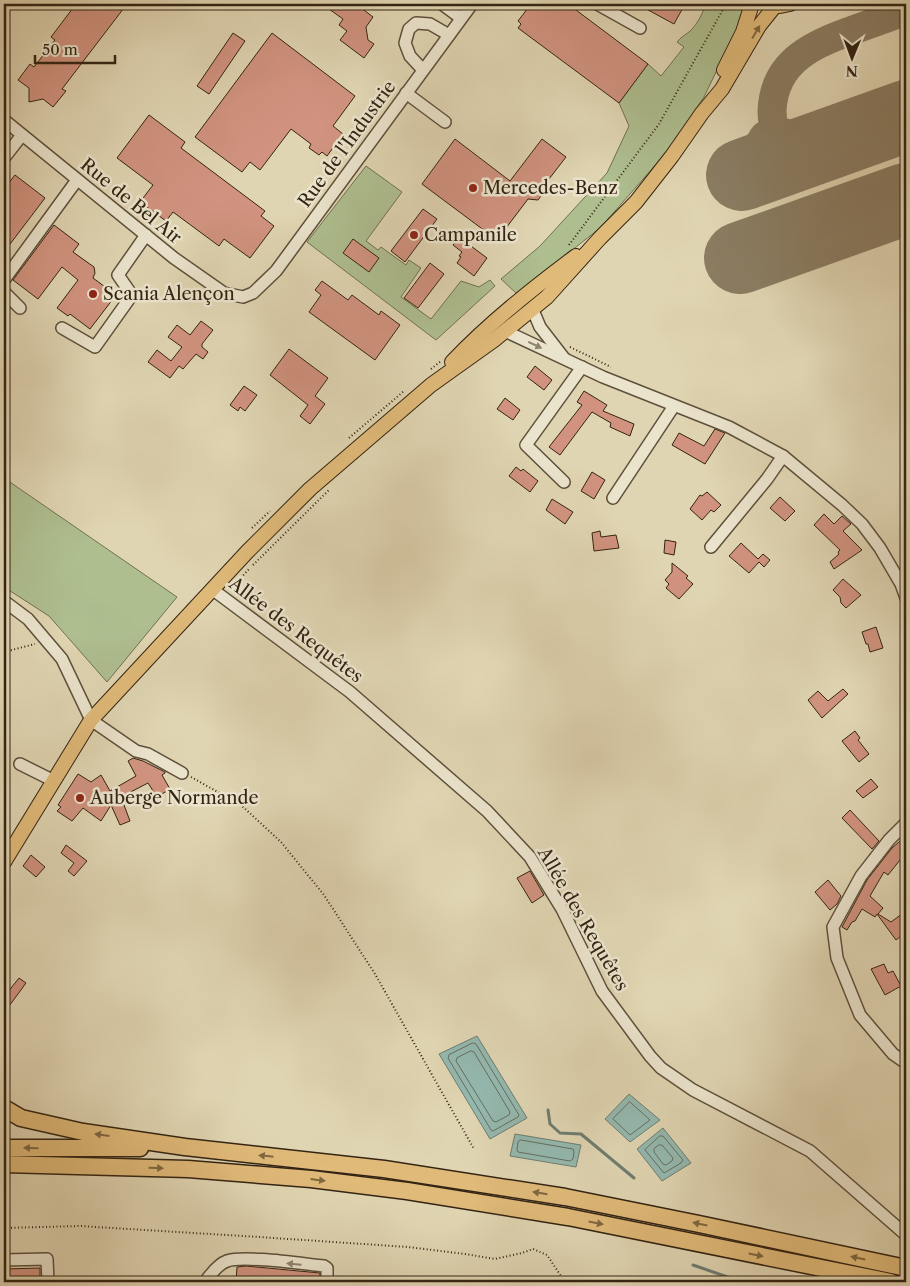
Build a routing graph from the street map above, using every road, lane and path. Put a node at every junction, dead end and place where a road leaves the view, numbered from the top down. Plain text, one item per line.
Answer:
1 (442, 4) edge
2 (472, 4) edge
3 (597, 4) edge
4 (725, 4) edge
5 (752, 4) edge
6 (790, 4) edge
7 (771, 5) edge
8 (461, 18) junction
9 (640, 28) dead end
10 (449, 35) junction
11 (423, 70) junction
12 (406, 93) junction
13 (702, 113) junction
14 (4, 120) edge
15 (444, 122) dead end
16 (22, 135) junction
17 (4, 158) edge
18 (77, 180) junction
19 (146, 236) junction
20 (600, 238) junction
21 (565, 250) dead end
22 (4, 280) edge
23 (531, 291) junction
24 (4, 292) edge
25 (244, 297) joint
26 (20, 308) dead end
27 (532, 308) junction
28 (62, 328) dead end
29 (505, 331) junction
30 (566, 359) junction
31 (582, 367) junction
32 (431, 385) junction
33 (674, 406) junction
34 (783, 456) junction
35 (564, 482) dead end
36 (334, 486) dead end
37 (612, 498) dead end
38 (710, 547) dead end
39 (216, 586) junction
40 (906, 598) edge
41 (4, 601) edge
42 (47, 641) junction
43 (4, 652) edge
44 (91, 720) junction
45 (20, 764) dead end
46 (182, 773) joint
47 (54, 781) junction
48 (906, 823) edge
49 (4, 862) edge
50 (906, 1063) edge
51 (4, 1108) edge
52 (185, 1147) junction
53 (4, 1148) edge
54 (474, 1149) dead end
55 (4, 1164) edge
56 (107, 1166) junction
57 (4, 1175) edge
58 (4, 1228) edge
59 (905, 1234) dead end
60 (4, 1260) edge
61 (906, 1268) edge
62 (48, 1282) edge
63 (205, 1282) edge
64 (327, 1282) edge
65 (565, 1282) edge
66 (891, 1282) edge

1 - 8 street
2 - 8 street, Rue de l'Industrie
3 - 9 street
4 - 21 path
5 - 13 main road
6 - 7 main road
13 -> 7 main road
8 - 10 street, Rue de l'Industrie
10 - 11 street, Rue de l'Industrie
10 - 11 street
11 - 12 street, Rue de l'Industrie
12 - 15 street
12 - 25 street, Rue de l'Industrie
13 - 20 main road
14 - 16 street, Rue de Bel Air
16 - 17 street
16 - 18 street, Rue de Bel Air
18 - 19 street, Rue de Bel Air
18 - 22 street
19 - 25 street, Rue de Bel Air
19 - 28 street
20 - 23 main road
20 - 27 main road
23 - 29 main road
23 - 32 main road
24 - 26 street
27 - 29 main road
27 - 30 street
29 -> 30 street
29 - 32 main road
30 - 31 street
31 - 33 street
31 - 35 street
32 - 39 main road
33 - 34 street
33 - 37 street
34 - 38 street
34 - 40 street
36 - 39 path
39 - 44 main road
39 - 59 street, Allée des Requêtes
41 - 42 street
42 - 43 path
42 - 44 street
44 - 46 street
44 - 47 main road
45 - 47 street
46 - 54 path
47 - 49 main road
48 - 50 street
52 -> 51 highway
52 -> 53 highway
61 -> 52 highway
55 - 56 highway
56 - 57 highway
56 -> 66 highway
58 - 65 path
60 - 62 street
64 -> 63 street

